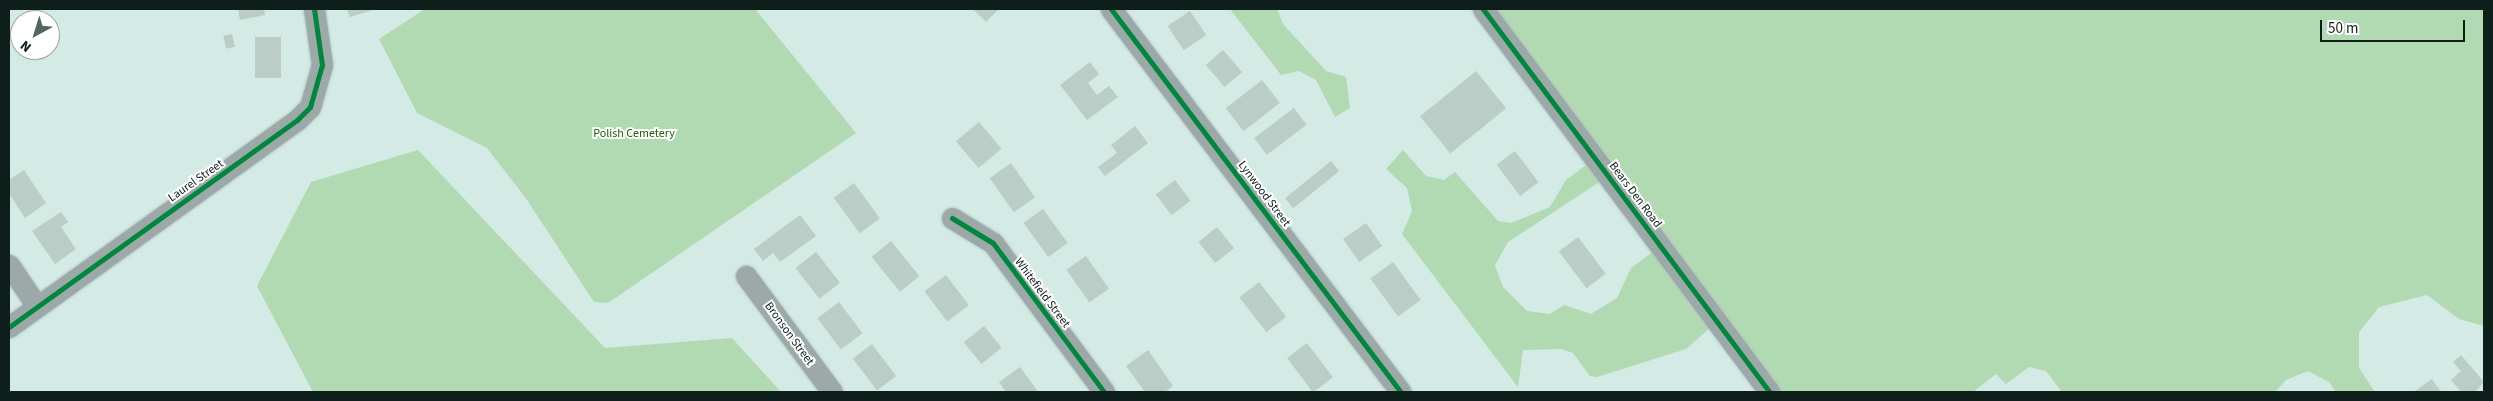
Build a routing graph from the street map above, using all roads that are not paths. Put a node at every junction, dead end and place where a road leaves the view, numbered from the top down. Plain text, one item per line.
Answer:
1 (314, 9) edge
2 (1111, 9) edge
3 (1483, 9) edge
4 (952, 218) dead end
5 (9, 265) edge
6 (746, 276) dead end
7 (37, 306) junction
8 (9, 327) edge
9 (832, 392) edge
10 (1104, 392) edge
11 (1401, 392) edge
12 (1770, 392) edge

1 - 7 street, Laurel Street
2 - 11 street, Lynwood Street
3 - 12 street, Bears Den Road
4 - 10 street, Whitefield Street
5 - 7 street
6 - 9 street, Bronson Street
7 - 8 street, Laurel Street

